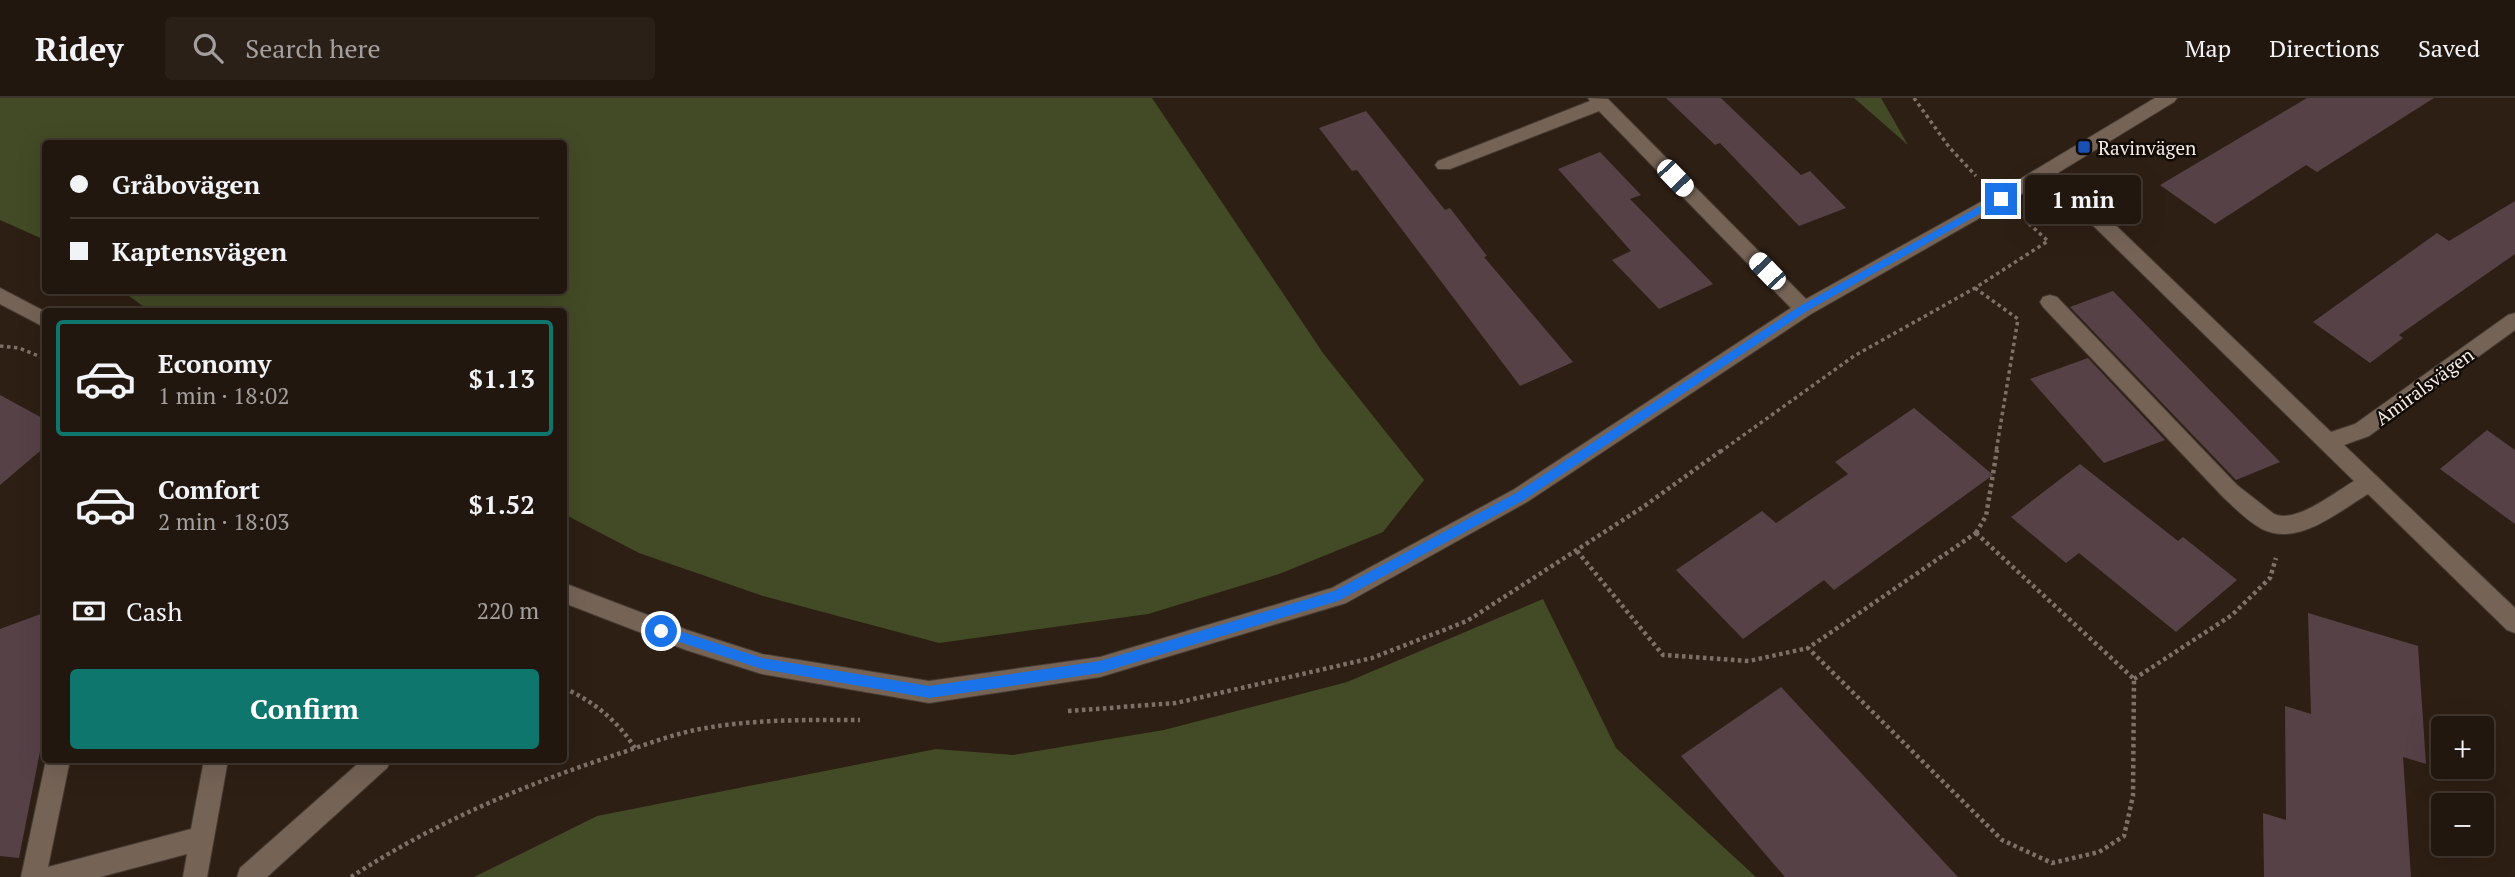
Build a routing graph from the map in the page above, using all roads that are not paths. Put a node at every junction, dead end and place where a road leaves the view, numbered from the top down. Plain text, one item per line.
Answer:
1 (2168, 98) edge
2 (1600, 101) edge
3 (1444, 165) dead end
4 (2043, 173) junction
5 (0, 295) edge
6 (2050, 302) dead end
7 (1804, 309) junction
8 (42, 319) edge
9 (2515, 320) edge
10 (2328, 442) junction
11 (2368, 483) junction
12 (567, 594) edge
13 (2515, 624) edge
14 (57, 763) edge
15 (215, 763) edge
16 (376, 763) edge
17 (202, 838) junction
18 (33, 877) edge
19 (53, 877) edge
20 (195, 877) edge
21 (249, 877) edge

1 - 4 street
2 - 3 street
2 - 7 street
4 - 7 street
4 - 10 street
5 - 8 street
6 - 11 street
7 - 12 street
9 - 10 street, Amiralsvägen
10 - 11 street
11 - 13 street
14 - 18 street
15 - 17 street
16 - 21 street
17 - 19 street
17 - 20 street

